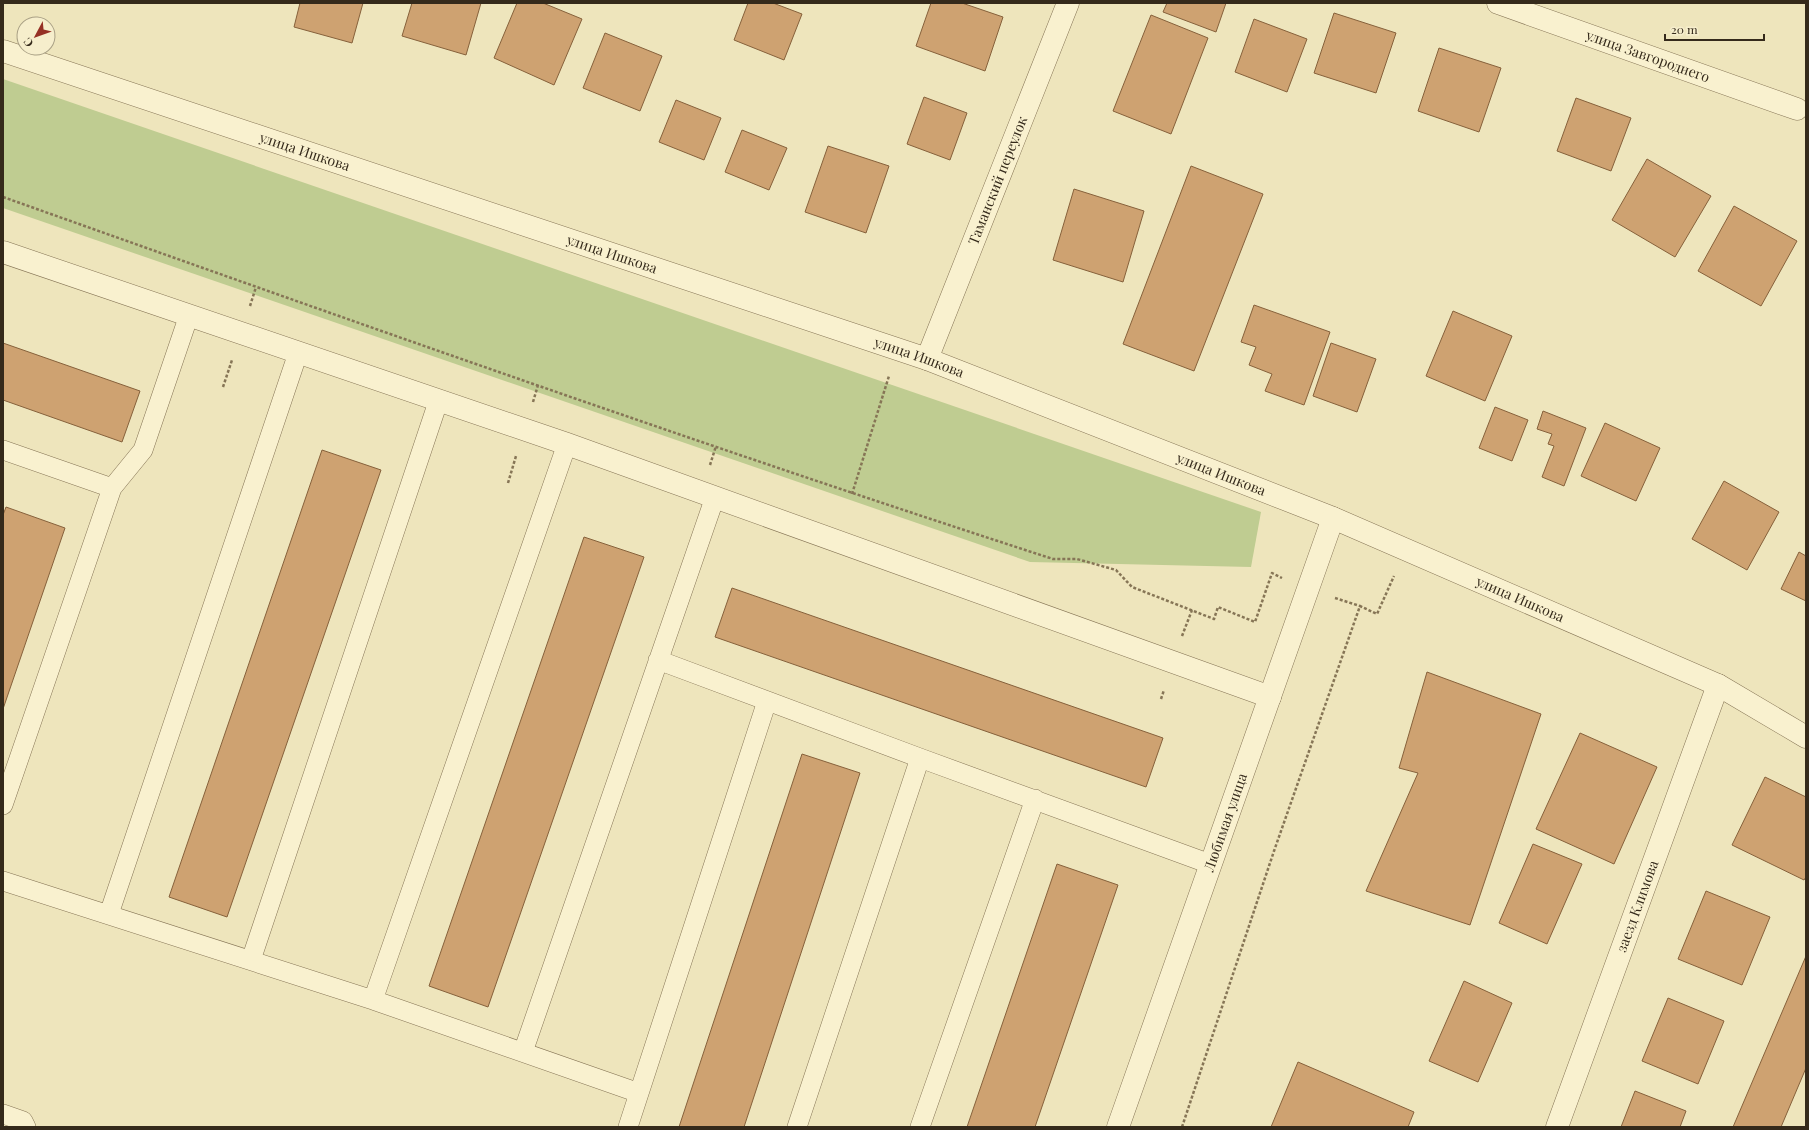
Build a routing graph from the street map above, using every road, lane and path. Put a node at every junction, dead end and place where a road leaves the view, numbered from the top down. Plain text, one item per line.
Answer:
1 (1068, 3) edge
2 (1498, 3) edge
3 (3, 51) edge
4 (1797, 109) dead end
5 (3, 197) edge
6 (3, 252) edge
7 (189, 315) junction
8 (298, 353) junction
9 (927, 359) junction
10 (891, 372) dead end
11 (438, 402) junction
12 (566, 444) junction
13 (3, 450) edge
14 (112, 488) junction
15 (852, 494) junction
16 (715, 497) junction
17 (1333, 518) junction
18 (1406, 551) junction
19 (1272, 573) dead end
20 (658, 660) junction
21 (1718, 685) junction
22 (1270, 697) junction
23 (766, 701) junction
24 (1806, 737) edge
25 (920, 758) junction
26 (1035, 799) junction
27 (3, 805) edge
28 (1210, 864) junction
29 (3, 881) edge
30 (109, 914) junction
31 (251, 960) junction
32 (373, 1000) junction
33 (522, 1052) junction
34 (639, 1093) junction
35 (3, 1114) edge
36 (26, 1127) edge
37 (628, 1127) edge
38 (797, 1127) edge
39 (920, 1127) edge
40 (1118, 1127) edge
41 (1182, 1127) edge
42 (1557, 1127) edge

1 - 9 street, Таманский переулок
2 - 4 street, улица Завгороднего
3 - 9 street, улица Ишкова
5 - 15 path
6 - 7 street
7 - 8 street
7 - 14 lane
8 - 11 street
8 - 30 lane
9 - 17 street, улица Ишкова
10 - 15 path
11 - 12 street
11 - 31 lane
12 - 16 street
12 - 32 lane
13 - 14 lane
14 - 27 lane
15 - 19 path
16 - 20 lane
16 - 22 street
17 - 18 street, улица Ишкова
17 - 22 street, Любимая улица
18 - 21 street, улица Ишкова
18 - 41 path
20 - 23 lane
20 - 33 lane
21 - 24 street, улица Ишкова
21 - 42 street, заезд Климова
22 - 28 street, Любимая улица
23 - 25 lane
23 - 34 lane
25 - 26 lane
25 - 38 lane
26 - 28 lane
26 - 39 lane
28 - 40 street, Любимая улица
29 - 30 lane
30 - 31 lane
31 - 32 lane
32 - 33 lane
33 - 34 lane
34 - 37 lane
35 - 36 lane

